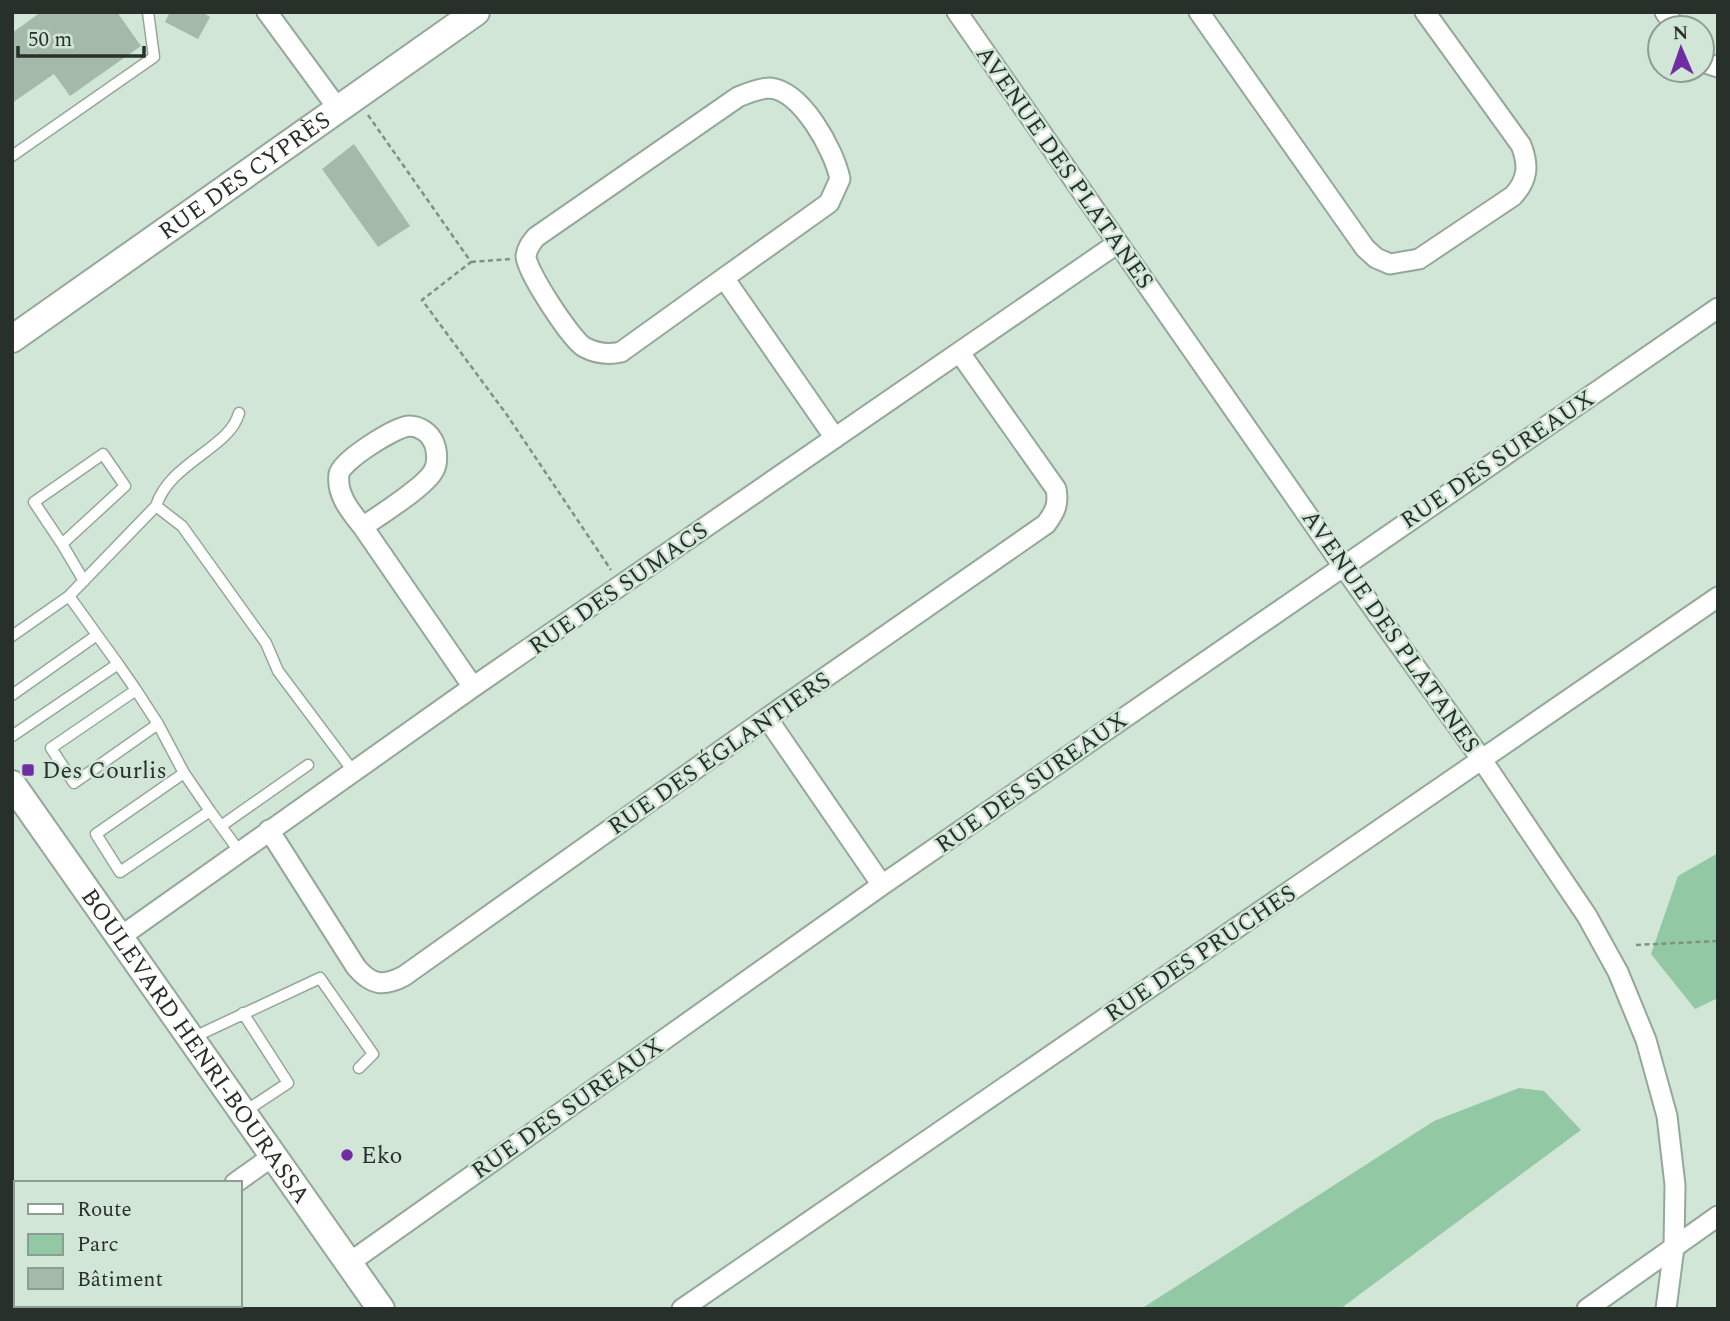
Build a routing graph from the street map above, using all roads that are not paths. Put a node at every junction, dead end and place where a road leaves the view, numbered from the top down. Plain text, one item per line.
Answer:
1 (148, 12) edge
2 (267, 12) edge
3 (476, 12) edge
4 (957, 12) edge
5 (1199, 12) edge
6 (1425, 12) edge
7 (339, 110) junction
8 (12, 156) edge
9 (1118, 243) junction
10 (724, 278) junction
11 (1718, 308) edge
12 (12, 339) edge
13 (960, 353) junction
14 (239, 413) dead end
15 (835, 438) junction
16 (156, 506) junction
17 (363, 527) junction
18 (62, 544) junction
19 (1343, 565) junction
20 (84, 582) junction
21 (69, 596) junction
22 (1718, 597) edge
23 (97, 635) junction
24 (12, 636) edge
25 (118, 664) junction
26 (473, 687) junction
27 (136, 690) junction
28 (12, 695) edge
29 (767, 718) junction
30 (158, 724) junction
31 (12, 736) edge
32 (1482, 760) junction
33 (308, 765) dead end
34 (354, 771) junction
35 (184, 773) junction
36 (12, 784) edge
37 (210, 811) junction
38 (221, 826) junction
39 (269, 830) junction
40 (239, 851) junction
41 (883, 885) junction
42 (120, 937) junction
43 (243, 1013) junction
44 (191, 1038) junction
45 (359, 1068) dead end
46 (243, 1113) junction
47 (273, 1156) junction
48 (238, 1181) edge
49 (1718, 1216) edge
50 (1674, 1247) junction
51 (349, 1263) junction
52 (381, 1309) edge
53 (682, 1309) edge
54 (1587, 1309) edge
55 (1667, 1309) edge

1 - 8 lane
2 - 7 street
3 - 7 main road, RUE DES CYPRÈS
4 - 9 street, AVENUE DES PLATANES
5 - 6 street
7 - 12 main road, RUE DES CYPRÈS
9 - 13 street, RUE DES SUMACS
9 - 19 street, AVENUE DES PLATANES
10 - 10 street
10 - 15 street
11 - 19 street, RUE DES SUREAUX
13 - 15 street, RUE DES SUMACS
13 - 29 street, RUE DES ÉGLANTIERS
14 - 16 lane
15 - 26 street, RUE DES SUMACS
16 - 20 lane
16 - 34 lane
17 - 17 street
17 - 26 street
18 - 18 lane
18 - 20 lane
19 - 32 street, AVENUE DES PLATANES
19 - 41 street, RUE DES SUREAUX
20 - 21 lane
21 - 23 lane
21 - 24 lane
22 - 32 street, RUE DES PRUCHES
23 - 25 lane
23 - 28 lane
25 - 27 lane
25 - 31 lane
26 - 34 street, RUE DES SUMACS
27 - 30 lane
27 - 30 lane
29 - 39 street, RUE DES ÉGLANTIERS
29 - 41 street
30 - 35 lane
32 - 50 street, AVENUE DES PLATANES
32 - 53 street, RUE DES PRUCHES
33 - 38 lane
34 - 39 street, RUE DES SUMACS
35 - 37 lane
35 - 37 lane
36 - 42 main road, BOULEVARD HENRI-BOURASSA
37 - 38 lane
38 - 40 lane
39 - 40 street, RUE DES SUMACS
40 - 42 street, RUE DES SUMACS
41 - 51 street, RUE DES SUREAUX
42 - 44 main road, BOULEVARD HENRI-BOURASSA
43 - 44 lane
43 - 45 lane
43 - 46 lane
44 - 46 main road, BOULEVARD HENRI-BOURASSA
46 - 47 main road, BOULEVARD HENRI-BOURASSA
47 - 48 street
47 - 51 main road, BOULEVARD HENRI-BOURASSA
49 - 50 street
50 - 54 street
50 - 55 street, AVENUE DES PLATANES
51 - 52 main road, BOULEVARD HENRI-BOURASSA

